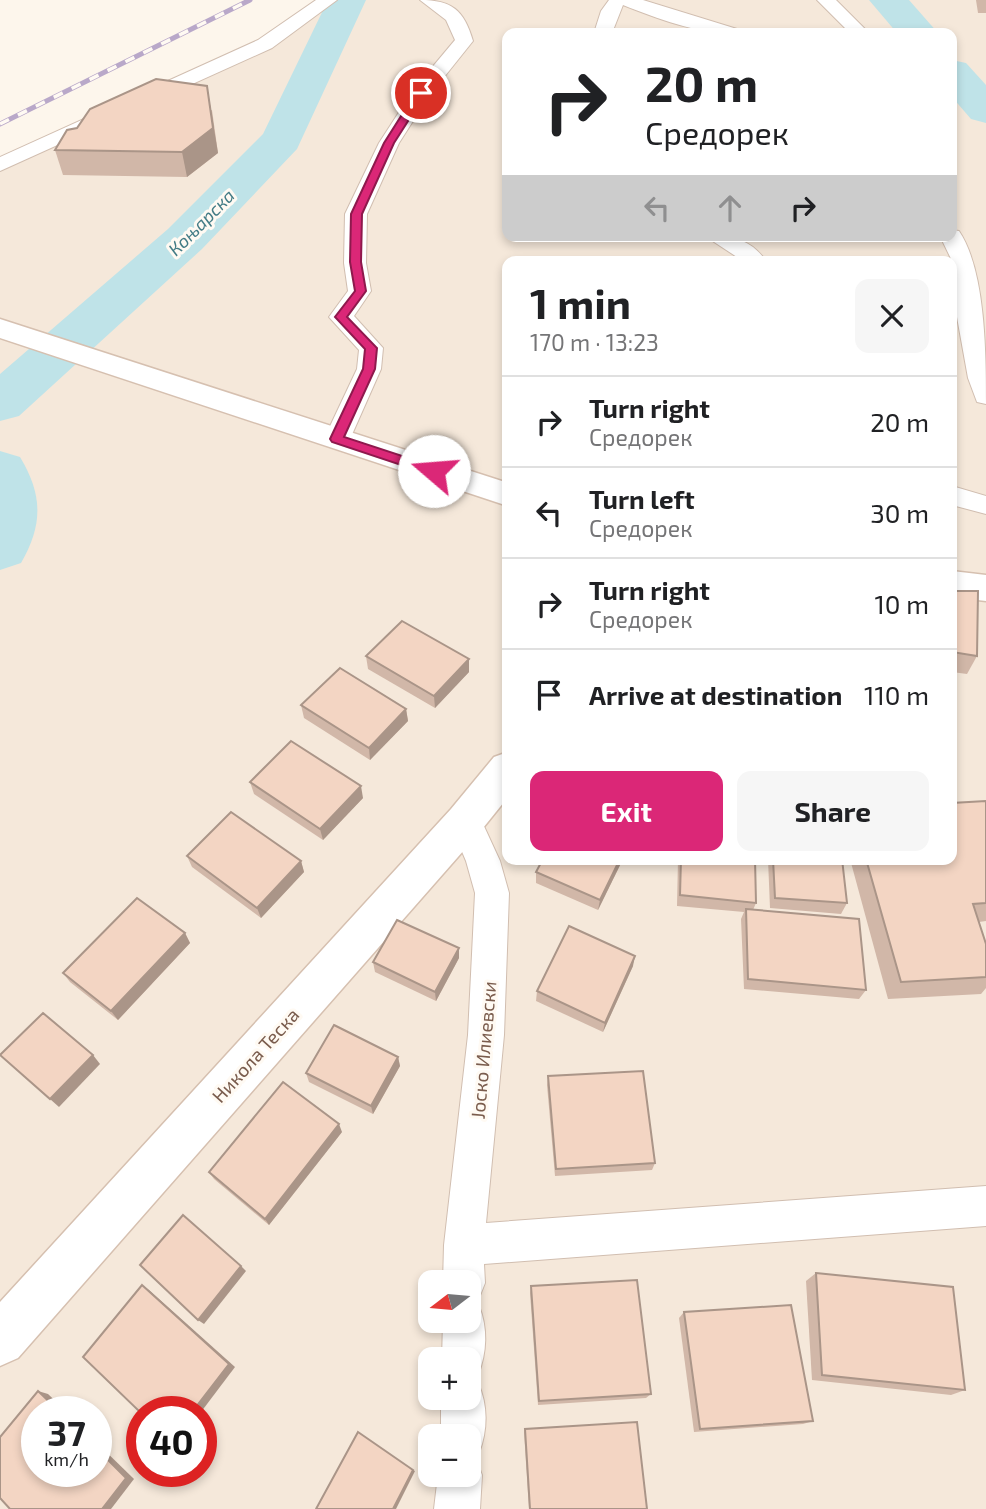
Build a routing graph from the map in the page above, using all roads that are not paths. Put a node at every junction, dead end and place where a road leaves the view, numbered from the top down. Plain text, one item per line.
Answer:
1 (328, 0) edge
2 (429, 0) edge
3 (618, 0) edge
4 (627, 0) edge
5 (826, 0) edge
6 (605, 28) edge
7 (714, 28) edge
8 (855, 28) edge
9 (0, 164) edge
10 (728, 242) edge
11 (954, 242) edge
12 (750, 256) edge
13 (0, 328) edge
14 (986, 396) edge
15 (337, 439) junction
16 (502, 493) edge
17 (957, 497) edge
18 (985, 509) edge
19 (957, 585) edge
20 (986, 588) edge
21 (502, 775) edge
22 (465, 821) junction
23 (986, 1206) edge
24 (464, 1264) edge
25 (0, 1340) edge
26 (459, 1487) edge
27 (457, 1509) edge

1 - 9 street
2 - 15 street
3 - 6 street
4 - 7 street
5 - 8 street
10 - 12 street
11 - 14 street
13 - 15 street
15 - 16 street
17 - 18 street
19 - 20 street
21 - 22 street, Никола Теска
22 - 24 street, Јоско Илиевски
22 - 25 street, Никола Теска
23 - 24 street
26 - 27 street

